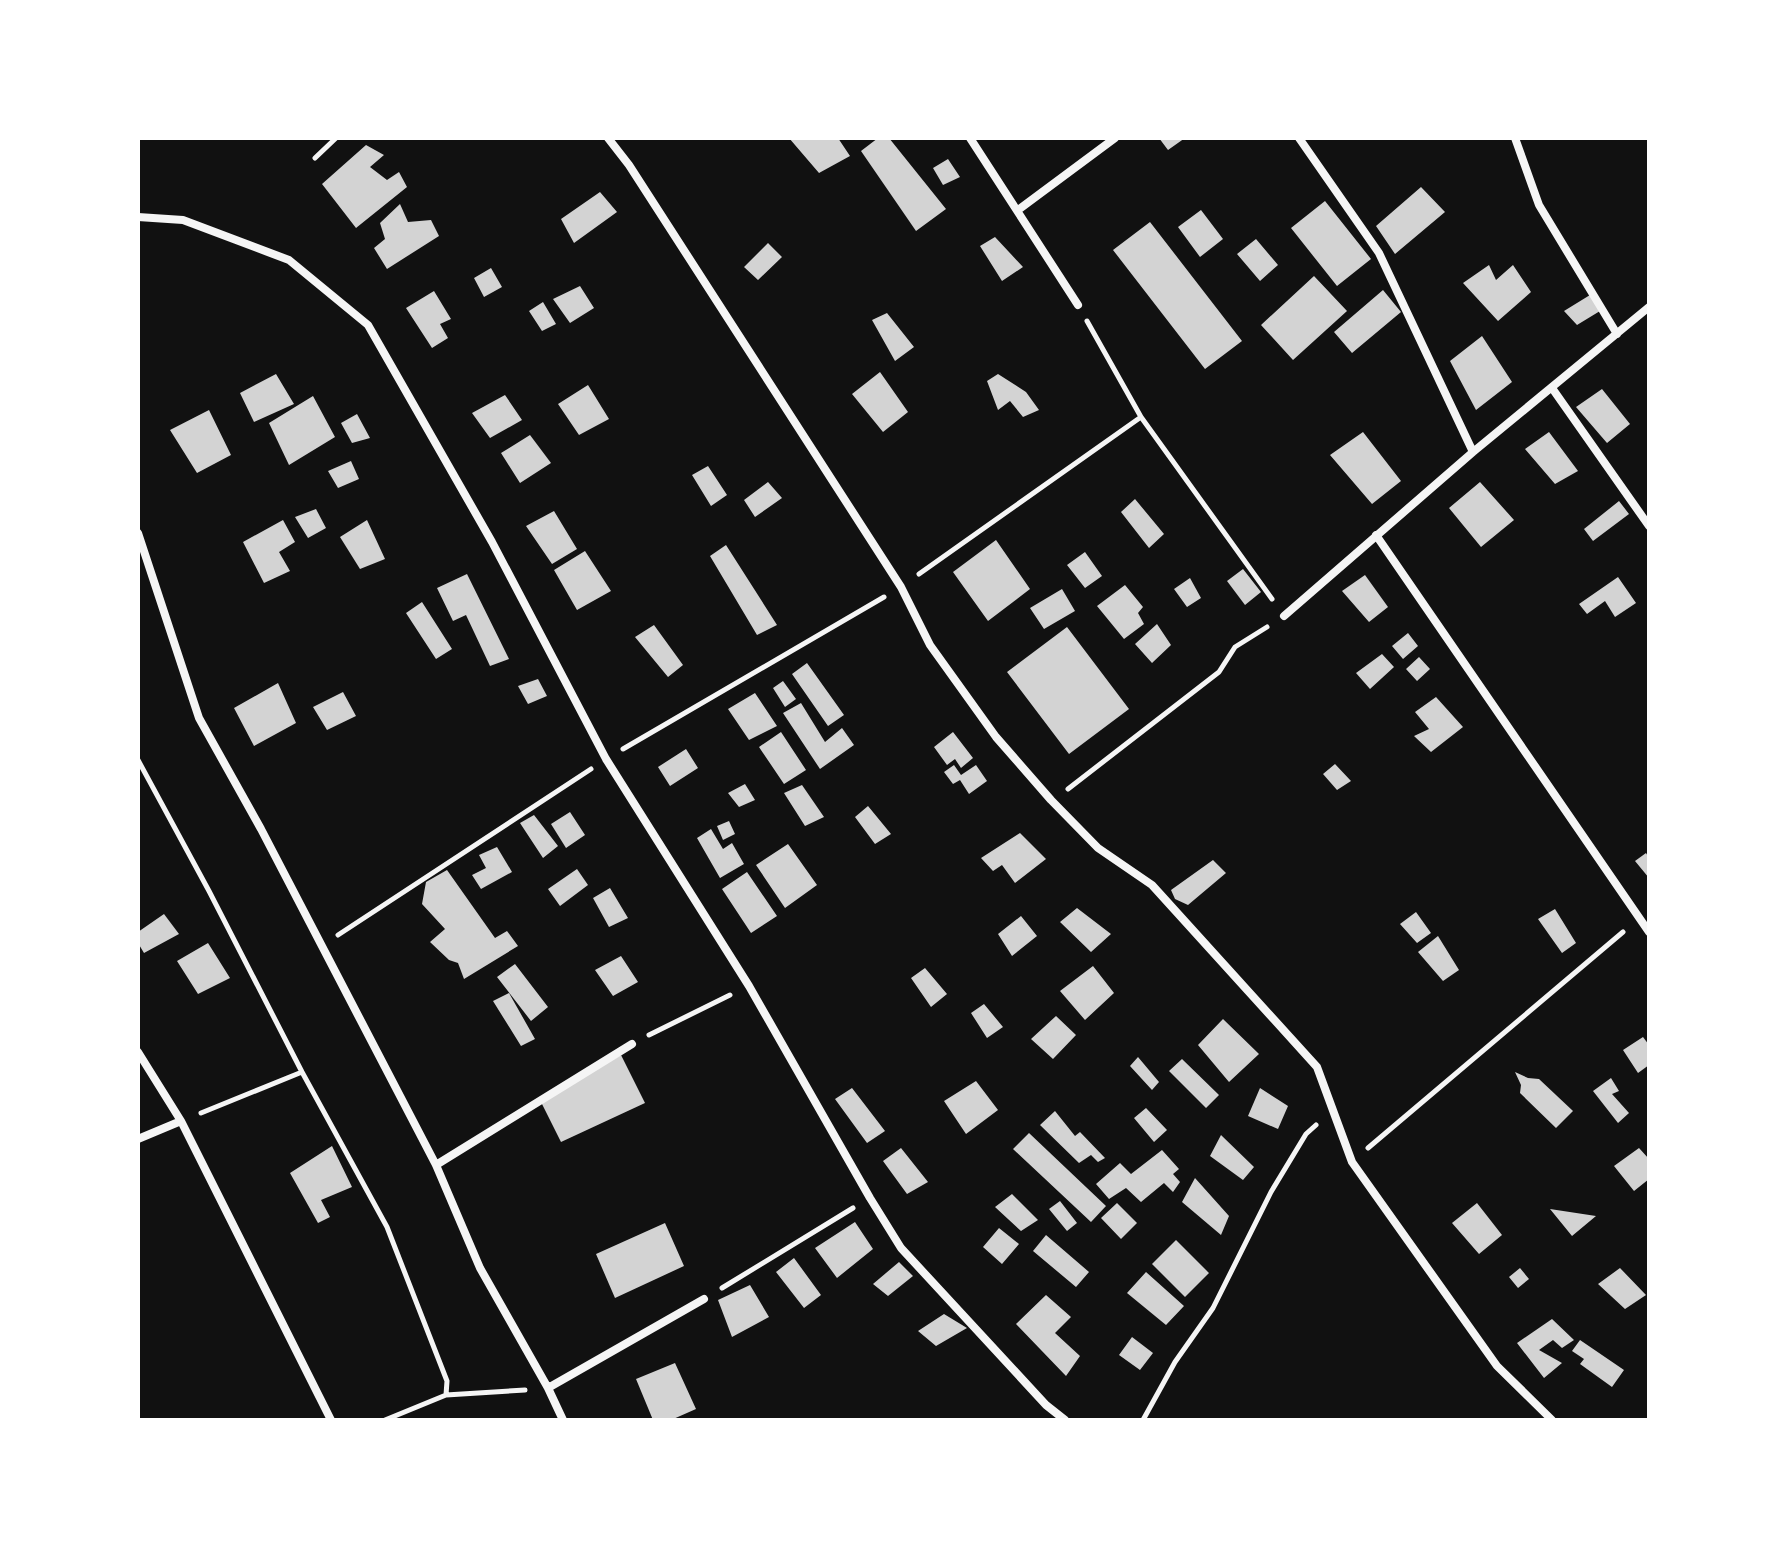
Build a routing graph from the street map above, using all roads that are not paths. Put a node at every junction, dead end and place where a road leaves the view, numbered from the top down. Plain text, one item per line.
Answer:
1 (608, 138) edge
2 (970, 138) edge
3 (1115, 138) edge
4 (1299, 138) edge
5 (1515, 138) edge
6 (1018, 210) junction
7 (138, 217) edge
8 (1078, 305) road end
9 (1649, 307) edge
10 (1617, 334) junction
11 (1552, 388) junction
12 (1473, 452) junction
13 (1649, 526) edge
14 (138, 533) edge
15 (1376, 535) junction
16 (1284, 616) road end
17 (1649, 911) edge
18 (1640, 918) junction
19 (1649, 932) edge
20 (632, 1044) road end
21 (138, 1052) edge
22 (181, 1121) junction
23 (138, 1139) edge
24 (436, 1165) junction
25 (704, 1299) road end
26 (548, 1388) junction
27 (331, 1420) edge
28 (563, 1420) edge
29 (1065, 1420) edge
30 (1552, 1420) edge

1 - 30 street
2 - 6 street
3 - 6 street
4 - 12 street
5 - 10 street
6 - 8 street
7 - 29 street
9 - 10 street
10 - 11 street
11 - 12 street
11 - 13 street
12 - 15 street
14 - 24 street
15 - 16 street
15 - 18 street
17 - 18 street
18 - 19 street
20 - 24 street
21 - 22 street
22 - 23 street
22 - 27 street
24 - 26 street
25 - 26 street
26 - 28 street

